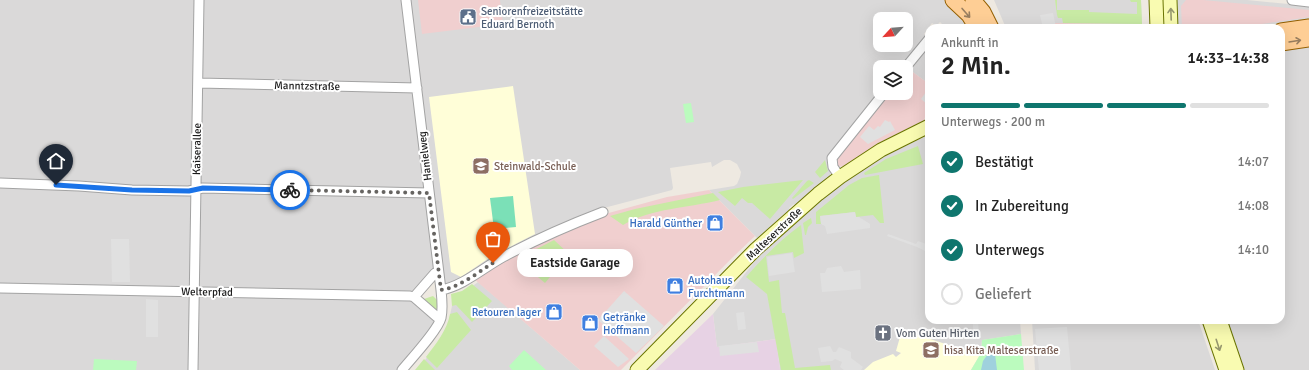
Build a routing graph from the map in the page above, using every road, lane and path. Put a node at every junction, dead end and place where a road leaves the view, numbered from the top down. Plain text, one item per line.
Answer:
1 (199, 0) edge
2 (406, 0) edge
3 (954, 0) edge
4 (973, 0) edge
5 (1156, 0) edge
6 (1170, 0) edge
7 (1292, 0) edge
8 (1309, 2) edge
9 (975, 24) edge
10 (989, 24) edge
11 (1157, 24) edge
12 (1171, 24) edge
13 (1309, 27) edge
14 (1285, 30) edge
15 (1309, 39) edge
16 (1285, 43) edge
17 (925, 44) edge
18 (912, 60) edge
19 (198, 83) junction
20 (417, 88) junction
21 (878, 100) edge
22 (925, 128) edge
23 (840, 177) junction
24 (0, 183) edge
25 (196, 189) junction
26 (429, 193) junction
27 (603, 212) dead end
28 (439, 273) junction
29 (0, 288) edge
30 (441, 290) junction
31 (195, 292) junction
32 (414, 297) junction
33 (441, 318) junction
34 (1210, 324) edge
35 (1221, 324) edge
36 (193, 370) edge
37 (402, 370) edge
38 (637, 370) edge
39 (1226, 370) edge
40 (1237, 370) edge

1 - 19 street, Kaiserallee
2 - 20 street, Hanielweg
3 -> 9 main road
4 - 10 main road
5 - 11 main road
12 -> 6 main road
7 - 8 street
13 - 14 main road
16 -> 15 main road
17 - 18 street
19 - 20 street, Manntzstraße
19 - 25 street, Kaiserallee
20 - 26 street, Hanielweg
21 - 23 street
22 - 23 main road, Malteserstraße
23 - 38 main road, Malteserstraße
24 - 25 street
25 - 26 street
25 - 31 street, Kaiserallee
26 - 28 street, Hanielweg
27 - 30 street
28 - 30 street, Hanielweg
28 - 32 street
29 - 31 street, Welterpfad
30 - 33 street, Hanielweg
31 - 32 street, Welterpfad
31 - 36 street, Kaiserallee
32 - 33 street
33 - 37 street
34 -> 39 main road
35 - 40 main road

